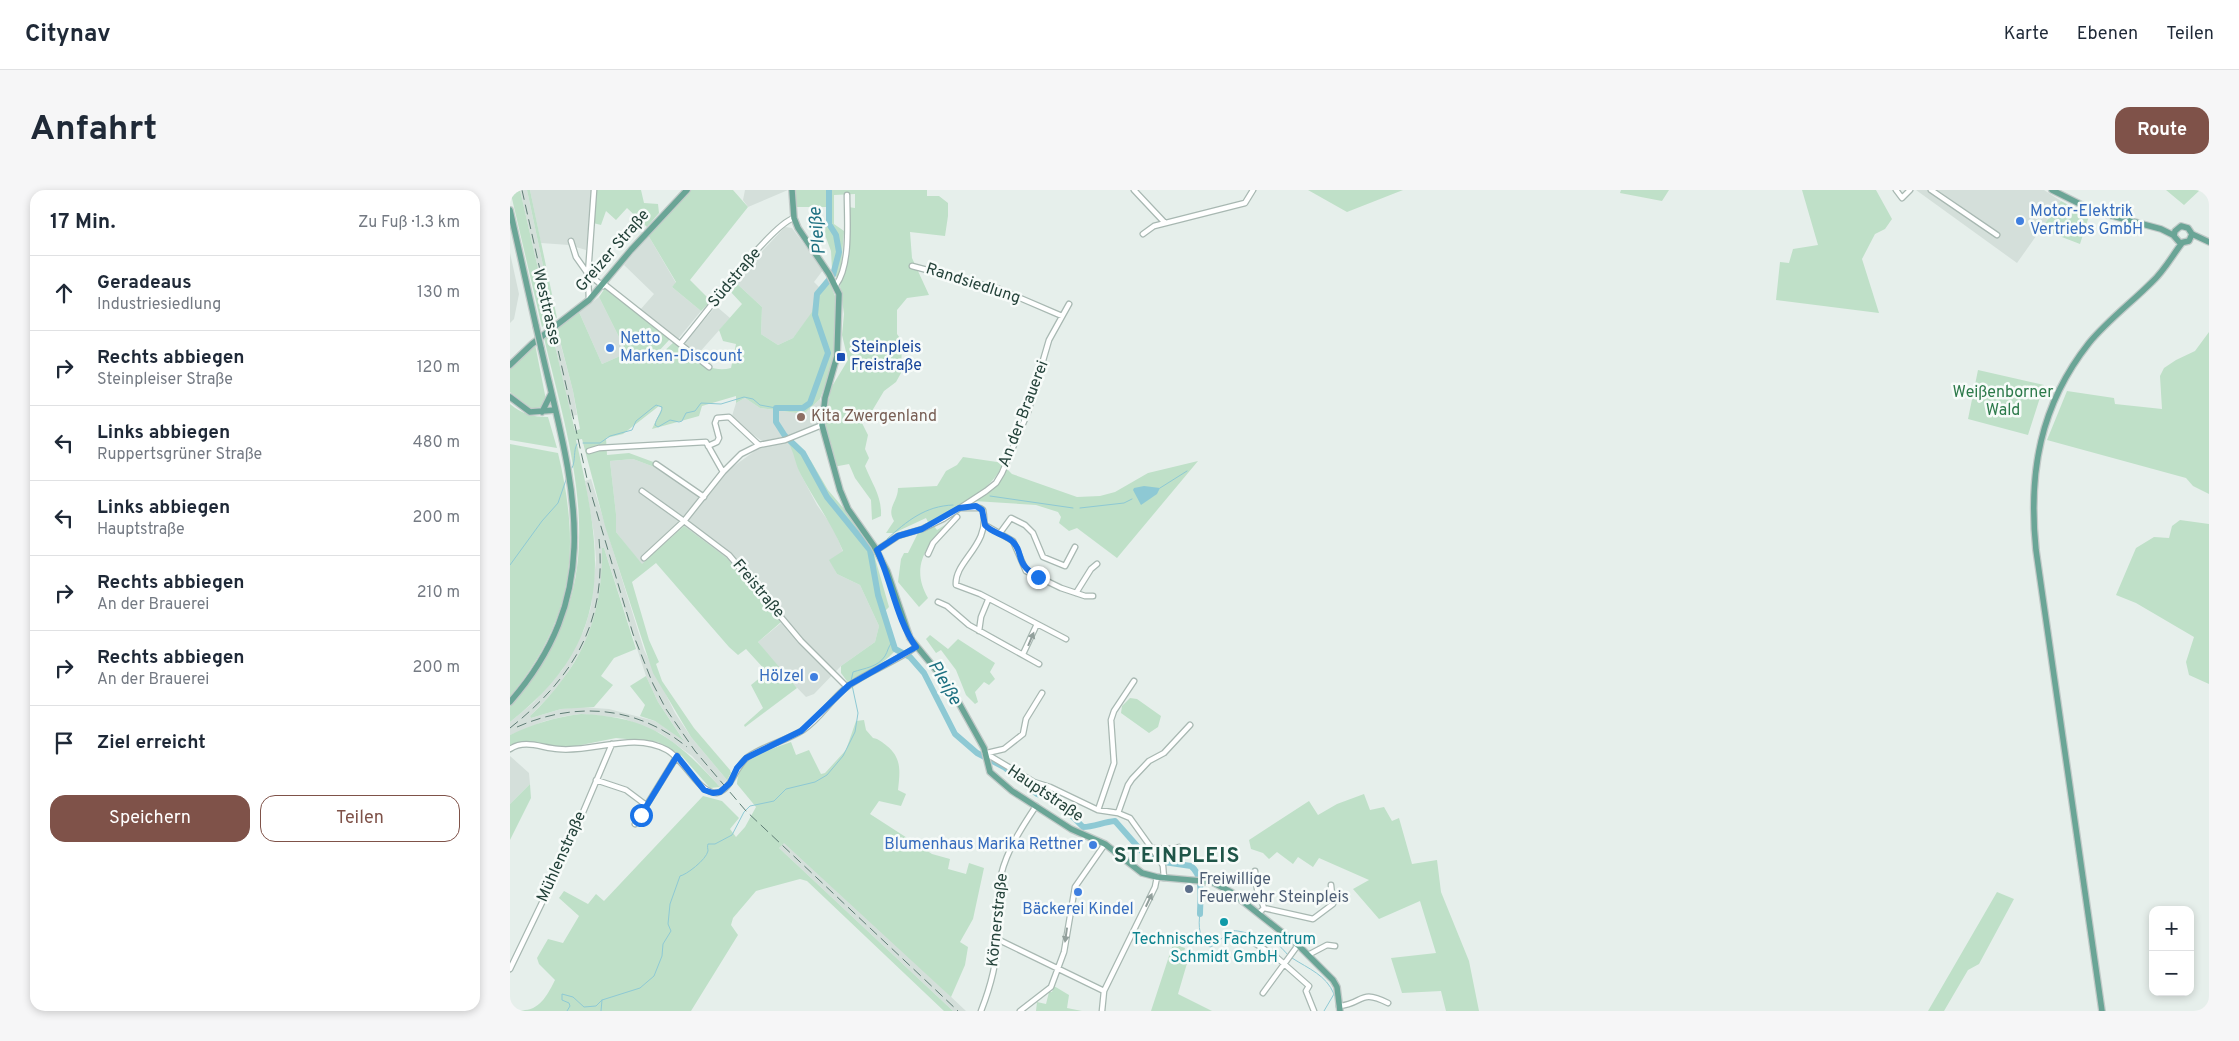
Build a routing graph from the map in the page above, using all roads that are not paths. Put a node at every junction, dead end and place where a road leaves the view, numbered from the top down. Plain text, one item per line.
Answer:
1 (594, 190) edge
2 (687, 190) edge
3 (792, 190) edge
4 (1134, 190) edge
5 (1146, 190) edge
6 (1253, 190) edge
7 (1896, 190) edge
8 (1910, 190) edge
9 (1931, 190) edge
10 (2052, 190) edge
11 (847, 195) dead end
12 (1141, 195) junction
13 (510, 210) edge
14 (794, 218) junction
15 (1165, 223) junction
16 (2176, 229) junction
17 (2161, 230) junction
18 (1143, 234) dead end
19 (2192, 234) junction
20 (1997, 235) dead end
21 (2178, 240) junction
22 (2189, 241) junction
23 (571, 242) dead end
24 (2208, 242) edge
25 (912, 266) dead end
26 (588, 274) junction
27 (835, 283) junction
28 (604, 285) junction
29 (589, 300) junction
30 (1069, 304) dead end
31 (1062, 316) junction
32 (680, 344) junction
33 (510, 365) edge
34 (709, 366) dead end
35 (552, 394) junction
36 (510, 397) edge
37 (555, 410) junction
38 (542, 412) junction
39 (822, 425) junction
40 (759, 445) junction
41 (708, 446) junction
42 (589, 451) dead end
43 (656, 464) dead end
44 (723, 472) junction
45 (642, 491) dead end
46 (704, 497) junction
47 (959, 508) junction
48 (952, 513) junction
49 (684, 522) junction
50 (985, 525) junction
51 (1000, 534) junction
52 (1075, 547) dead end
53 (877, 550) junction
54 (928, 554) dead end
55 (644, 558) dead end
56 (1097, 564) dead end
57 (1076, 594) junction
58 (1093, 596) dead end
59 (988, 600) junction
60 (938, 602) dead end
61 (1038, 624) junction
62 (979, 631) junction
63 (1066, 639) dead end
64 (916, 647) junction
65 (1023, 654) junction
66 (1039, 664) dead end
67 (1134, 682) dead end
68 (850, 685) junction
69 (1042, 693) dead end
70 (510, 702) edge
71 (1190, 725) dead end
72 (612, 744) junction
73 (510, 749) edge
74 (985, 754) junction
75 (677, 756) junction
76 (596, 780) junction
77 (646, 805) junction
78 (1036, 806) junction
79 (1098, 810) junction
80 (1118, 813) junction
81 (635, 824) dead end
82 (1105, 844) junction
83 (1179, 847) dead end
84 (1152, 848) junction
85 (1255, 871) dead end
86 (1159, 879) junction
87 (1330, 885) dead end
88 (1264, 908) junction
89 (1259, 913) junction
90 (998, 939) junction
91 (1251, 941) dead end
92 (1298, 945) junction
93 (1335, 946) dead end
94 (1308, 955) junction
95 (1283, 963) junction
96 (510, 969) edge
97 (1058, 969) junction
98 (1104, 991) junction
99 (1263, 992) dead end
100 (1388, 1003) dead end
101 (1339, 1009) edge
102 (981, 1011) edge
103 (1020, 1011) edge
104 (1102, 1011) edge
105 (1314, 1011) edge
106 (2102, 1011) edge

1 - 26 street
2 - 28 main road, Greizer Straße
3 - 14 main road, Hauptstraße
4 - 12 street
5 - 12 street
6 - 15 street
7 - 8 street
9 - 20 street
10 - 17 main road
11 - 27 street
12 - 15 street
13 - 35 main road, Westtrasse, bridge
14 - 27 main road, Hauptstraße
14 - 32 street, Südstraße
15 - 18 street
16 - 17 main road
16 - 19 main road
16 - 21 main road
17 - 21 main road
19 - 22 main road
19 - 24 main road
21 - 22 main road
21 - 106 main road
22 - 24 main road
23 - 26 street
25 - 31 street, Randsiedlung
26 - 28 street
26 - 29 street
27 - 39 main road, Hauptstraße
28 - 29 main road, Greizer Straße
28 - 32 street
29 - 33 main road, Greizer Straße
30 - 31 street, An der Brauerei
31 - 47 street, An der Brauerei
32 - 34 street
35 - 37 main road, Westtrasse
35 - 38 main road
36 - 38 main road
37 - 38 main road
37 - 70 main road, Westtrasse
39 - 40 street
39 - 53 main road, Hauptstraße
40 - 41 street
40 - 44 street
41 - 42 street
41 - 44 street
43 - 46 street
44 - 46 street
45 - 49 street, Freistraße
46 - 49 street
47 - 48 street, An der Brauerei
47 - 50 street
48 - 53 street, An der Brauerei
48 - 54 street
49 - 55 street
49 - 68 street, Freistraße
50 - 51 street
50 - 59 street
51 - 52 street
51 - 57 street
53 - 64 main road, Hauptstraße
56 - 57 street
57 - 58 street
59 - 61 street
59 - 62 street
60 - 62 street
61 - 63 street
65 -> 61 street
62 - 65 street
64 - 68 street
64 - 74 main road, Hauptstraße
65 - 66 street
67 - 79 street
68 - 75 street
69 - 74 street
71 - 80 street
72 - 73 street
72 - 75 street
72 - 76 street, Mühlenstraße
74 - 78 main road, Hauptstraße
74 - 79 street
75 - 77 street
76 - 77 street
76 - 96 street, Mühlenstraße
77 - 81 street
78 - 82 main road, Hauptstraße
78 - 90 street, Körnerstraße
79 - 80 street
80 - 84 street
82 - 86 main road, Hauptstraße
82 -> 97 street
83 - 84 street
84 - 86 street
85 - 88 street
86 - 89 main road, Hauptstraße
98 -> 86 street
87 - 88 street
88 - 89 street
89 - 92 main road, Hauptstraße
90 - 97 street
90 - 102 street, Körnerstraße
91 - 95 street
92 - 94 main road, Hauptstraße
92 - 95 street
93 - 94 street
94 - 101 main road, Hauptstraße
95 - 99 street
95 - 105 street
97 - 98 street
97 - 103 street
98 - 104 street
100 - 101 street

